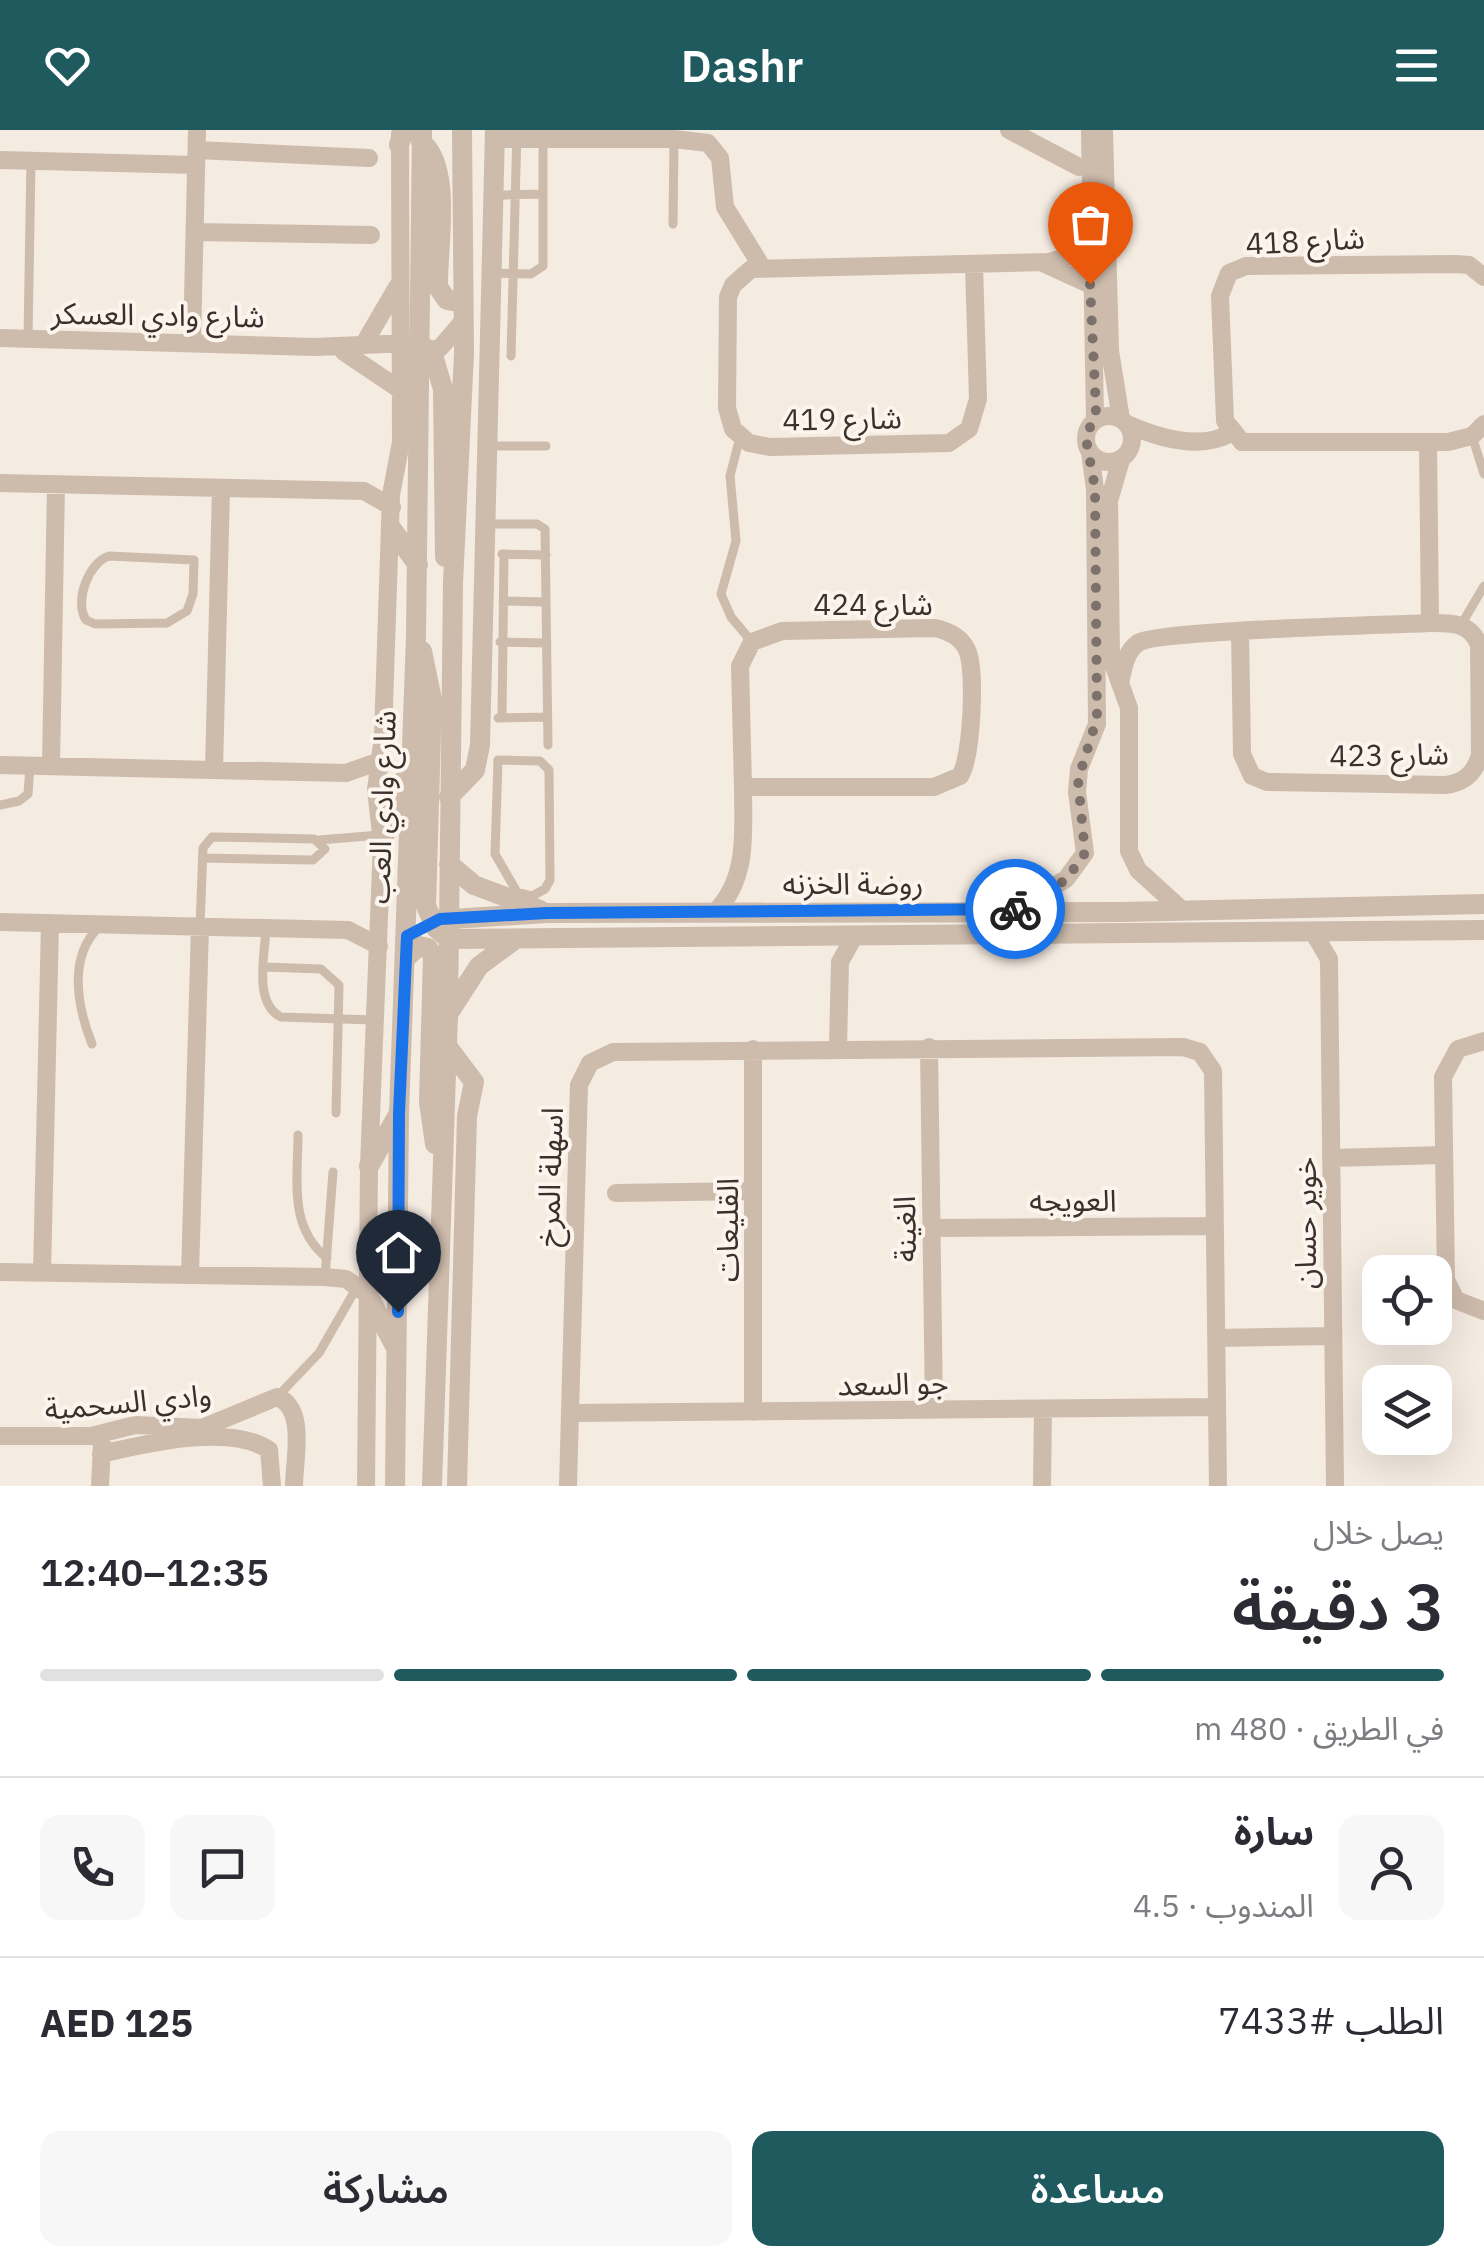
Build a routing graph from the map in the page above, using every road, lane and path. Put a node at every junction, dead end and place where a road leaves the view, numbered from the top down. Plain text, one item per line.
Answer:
1 (198, 130) edge
2 (462, 130) edge
3 (723, 130) edge
4 (1009, 130) edge
5 (1090, 130) edge
6 (1104, 130) edge
7 (517, 134) edge
8 (409, 135) edge
9 (495, 135) edge
10 (543, 135) edge
11 (674, 139) junction
12 (718, 152) junction
13 (197, 157) junction
14 (370, 158) dead end
15 (0, 160) edge
16 (31, 160) junction
17 (1079, 167) dead end
18 (543, 194) junction
19 (504, 195) junction
20 (674, 224) dead end
21 (1090, 228) junction
22 (195, 232) junction
23 (371, 235) dead end
24 (1038, 262) junction
25 (974, 265) junction
26 (762, 266) junction
27 (1483, 273) edge
28 (401, 274) junction
29 (502, 274) junction
30 (1090, 284) junction
31 (463, 312) junction
32 (0, 338) edge
33 (28, 339) junction
34 (192, 341) junction
35 (365, 342) junction
36 (314, 347) junction
37 (415, 349) junction
38 (344, 352) junction
39 (511, 356) dead end
40 (402, 391) junction
41 (1095, 420) junction
42 (1124, 421) junction
43 (1478, 430) edge
44 (1230, 433) junction
45 (740, 437) junction
46 (1167, 439) junction
47 (1428, 442) junction
48 (487, 446) junction
49 (546, 446) dead end
50 (1090, 452) junction
51 (1125, 456) junction
52 (1484, 474) edge
53 (393, 478) junction
54 (0, 483) edge
55 (56, 484) junction
56 (220, 488) junction
57 (364, 492) junction
58 (391, 518) junction
59 (485, 524) junction
60 (494, 554) junction
61 (546, 555) junction
62 (194, 560) junction
63 (219, 561) junction
64 (418, 565) junction
65 (454, 582) junction
66 (1484, 586) edge
67 (503, 601) junction
68 (546, 602) junction
69 (1430, 623) junction
70 (1461, 625) junction
71 (1240, 632) junction
72 (416, 635) junction
73 (492, 642) junction
74 (752, 642) junction
75 (547, 643) junction
76 (1120, 684) junction
77 (491, 718) junction
78 (548, 718) junction
79 (548, 744) dead end
80 (414, 756) junction
81 (488, 759) junction
82 (380, 761) junction
83 (0, 765) edge
84 (30, 766) junction
85 (51, 766) junction
86 (214, 770) junction
87 (346, 773) junction
88 (743, 787) junction
89 (376, 790) junction
90 (450, 797) junction
91 (0, 805) edge
92 (381, 839) junction
93 (319, 840) junction
94 (202, 858) junction
95 (449, 864) junction
96 (734, 885) junction
97 (1484, 904) edge
98 (380, 910) junction
99 (715, 912) junction
100 (750, 912) junction
101 (1008, 912) junction
102 (1183, 912) junction
103 (547, 913) junction
104 (659, 915) junction
105 (0, 922) edge
106 (105, 922) junction
107 (50, 923) junction
108 (200, 926) junction
109 (443, 926) junction
110 (266, 928) junction
111 (348, 930) junction
112 (1484, 930) edge
113 (1313, 932) junction
114 (1345, 932) junction
115 (821, 936) junction
116 (855, 936) junction
117 (660, 938) junction
118 (515, 940) junction
119 (378, 946) junction
120 (407, 947) junction
121 (1329, 960) junction
122 (840, 962) junction
123 (265, 967) junction
124 (448, 1015) junction
125 (339, 1019) junction
126 (376, 1020) junction
127 (1484, 1042) edge
128 (92, 1044) dead end
129 (447, 1046) junction
130 (929, 1047) junction
131 (838, 1048) junction
132 (753, 1049) junction
133 (336, 1113) dead end
134 (399, 1113) junction
135 (298, 1135) dead end
136 (1444, 1155) junction
137 (1331, 1158) junction
138 (369, 1166) junction
139 (442, 1170) junction
140 (332, 1172) dead end
141 (753, 1191) junction
142 (616, 1194) dead end
143 (1215, 1226) junction
144 (932, 1228) junction
145 (326, 1268) junction
146 (0, 1272) edge
147 (42, 1273) junction
148 (190, 1275) junction
149 (357, 1286) junction
150 (1484, 1312) edge
151 (1332, 1336) junction
152 (1217, 1338) junction
153 (398, 1352) junction
154 (436, 1356) junction
155 (460, 1390) junction
156 (276, 1397) junction
157 (1216, 1407) junction
158 (1043, 1409) junction
159 (934, 1410) junction
160 (570, 1412) junction
161 (753, 1412) junction
162 (102, 1434) junction
163 (0, 1436) edge
164 (101, 1454) junction
165 (100, 1486) edge
166 (272, 1486) edge
167 (294, 1486) edge
168 (366, 1486) edge
169 (395, 1486) edge
170 (432, 1486) edge
171 (457, 1486) edge
172 (568, 1486) edge
173 (1042, 1486) edge
174 (1218, 1486) edge
175 (1334, 1486) edge

1 - 13 street
2 - 31 street
3 - 12 street
4 - 17 street
5 - 21 street
6 - 42 street
7 - 9 street
7 - 10 street
7 - 19 lane
8 - 28 street
8 - 31 street
8 - 37 street, شارع وادي العب
9 - 19 street
10 - 11 street
10 - 18 lane
11 - 12 street
11 - 20 lane
12 - 26 street
13 - 14 street
13 - 16 street
13 - 22 street
15 - 16 street
16 - 33 lane
18 - 19 lane
18 - 29 lane
19 - 29 street
21 - 24 street
21 - 30 street
22 - 23 street
22 - 34 street
24 - 25 street
24 - 30 street
25 - 26 street
25 - 45 street, شارع 419
26 - 45 street, شارع 419
27 - 44 street, شارع 418
28 - 35 street
28 - 37 street
29 - 39 lane
29 - 48 street
30 - 41 street
31 - 37 street
31 - 65 street
32 - 33 street, شارع وادي العسكر
33 - 34 street, شارع وادي العسكر
34 - 36 street, شارع وادي العسكر
35 - 36 street, شارع وادي العسكر
35 - 37 street, شارع وادي العسكر
36 - 38 street, شارع وادي العسكر
37 - 38 street, شارع وادي العسكر
37 - 40 street
37 - 64 street, شارع وادي العب
37 - 65 street
38 - 40 street
40 - 53 street
41 - 42 street
41 - 50 street
42 - 46 street
42 - 51 street
43 - 47 street
43 - 52 lane
44 - 46 street
44 - 47 street
45 - 74 lane
46 - 51 street
47 - 69 street
48 - 49 lane
48 - 59 street
50 - 51 street
50 - 101 street
51 - 76 street
53 - 57 street
53 - 58 street
54 - 55 street
55 - 56 street
55 - 85 street
56 - 57 street
56 - 63 street
57 - 58 street
58 - 64 street
58 - 82 street
59 - 60 street
59 - 61 lane
60 - 61 lane
60 - 67 lane
60 - 73 street
61 - 68 lane
62 - 62 lane
62 - 63 lane
63 - 86 street
64 - 72 street, شارع وادي العب
65 - 90 street
66 - 70 lane
67 - 68 lane
67 - 73 lane
68 - 75 lane
69 - 70 street
69 - 71 street
70 - 71 street, شارع 423
71 - 76 street
72 - 80 street, شارع وادي العب
72 - 109 street
73 - 75 lane
73 - 77 street
74 - 88 street
74 - 88 street, شارع 424
75 - 78 lane
76 - 102 street
77 - 78 lane
77 - 81 street
78 - 79 lane
80 - 92 street
80 - 120 street, شارع وادي العب
81 - 81 lane
81 - 90 street
82 - 87 street
82 - 89 street
83 - 84 street
84 - 85 street
84 - 91 lane
85 - 86 street
86 - 87 street
87 - 89 street
88 - 96 street
89 - 92 street
90 - 95 street
92 - 93 lane
92 - 98 street
93 - 94 lane
93 - 94 lane
94 - 108 lane
95 - 103 street
95 - 109 street
96 - 99 street
96 - 100 street
97 - 102 street, روضة الخزنه
98 - 111 street
98 - 119 street
99 - 100 street, روضة الخزنه
99 - 104 street, روضة الخزنه
100 - 101 street, روضة الخزنه
101 - 102 street, روضة الخزنه
103 - 104 street, روضة الخزنه
103 - 109 street, روضة الخزنه
104 - 117 street
105 - 107 street
106 - 107 street
106 - 108 street
106 - 128 lane
107 - 147 street
108 - 110 street
108 - 148 street
109 - 118 street, روضة الخزنه
109 - 120 street, روضة الخزنه
109 - 124 street
110 - 111 street
110 - 123 lane
111 - 119 street
112 - 114 street, روضة الخزنه
113 - 114 street, روضة الخزنه
113 - 116 street, روضة الخزنه
113 - 121 street, خوير حسان
114 - 121 street
115 - 116 street, روضة الخزنه
115 - 117 street, روضة الخزنه
115 - 122 street
116 - 122 street
117 - 118 street, روضة الخزنه
118 - 124 street
119 - 126 street
120 - 134 street, شارع وادي العب
120 - 139 street
121 - 137 street, خوير حسان
122 - 131 street
123 - 125 lane
123 - 125 lane
124 - 129 street
125 - 126 lane
125 - 133 lane
126 - 138 street
127 - 136 street
129 - 139 street
129 - 155 street
130 - 131 street, اسهلة المرخ
130 - 143 street, اسهلة المرخ
130 - 144 street, الغينة
131 - 132 street, اسهلة المرخ
132 - 141 street, القليعات
132 - 160 street, اسهلة المرخ
134 - 138 street
134 - 153 street, شارع وادي العب
135 - 145 lane
136 - 137 street
136 - 150 street
137 - 151 street, خوير حسان
138 - 149 street
139 - 154 street
140 - 145 lane
141 - 142 street
141 - 161 street, القليعات
143 - 144 street, العويجه
143 - 152 street, اسهلة المرخ
144 - 159 street, الغينة
145 - 148 street
145 - 149 street
146 - 147 street
147 - 148 street
149 - 153 street
149 - 156 lane
149 - 168 street
151 - 152 street
151 - 175 street, خوير حسان
152 - 157 street, اسهلة المرخ
153 - 169 street, شارع وادي العب
154 - 155 street
154 - 170 street
155 - 171 street
156 - 162 street, وادي السحمية
156 - 167 street
157 - 158 street, جو السعد
157 - 174 street, اسهلة المرخ
158 - 159 street, جو السعد
158 - 173 street
159 - 161 street, جو السعد
160 - 161 street, جو السعد
160 - 172 street, اسهلة المرخ
162 - 163 street, وادي السحمية
162 - 164 street
164 - 165 street
164 - 166 street, وادي السحمية

